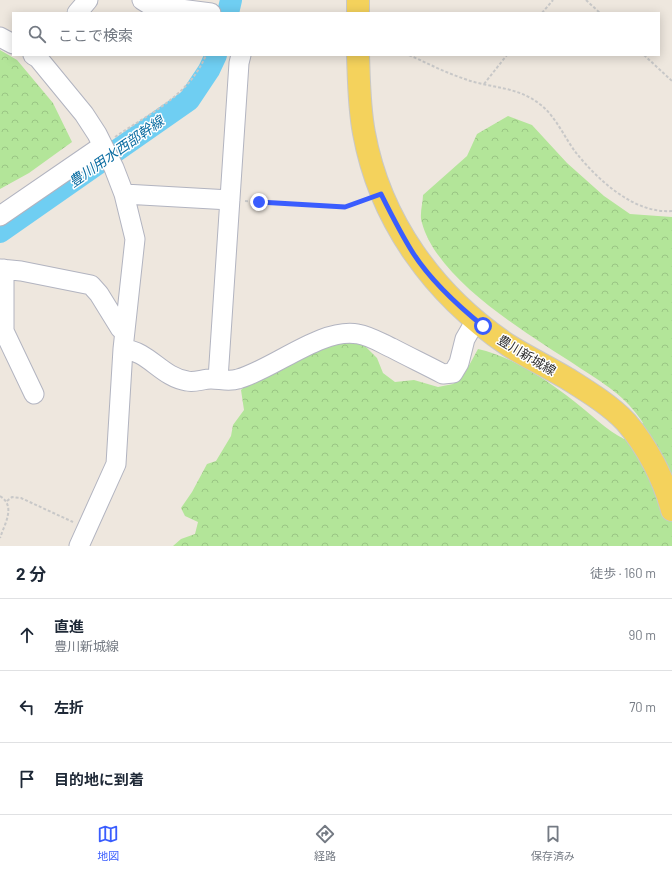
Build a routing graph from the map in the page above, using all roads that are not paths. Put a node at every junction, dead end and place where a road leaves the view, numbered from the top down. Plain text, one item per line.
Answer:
1 (88, 0) edge
2 (142, 0) edge
3 (358, 0) edge
4 (169, 3) edge
5 (78, 12) edge
6 (207, 12) edge
7 (358, 12) edge
8 (0, 37) edge
9 (12, 43) edge
10 (37, 56) edge
11 (241, 56) edge
12 (358, 56) edge
13 (103, 149) junction
14 (124, 194) junction
15 (230, 200) junction
16 (0, 216) edge
17 (2, 269) edge
18 (476, 320) junction
19 (124, 340) junction
20 (218, 379) junction
21 (34, 394) dead end
22 (672, 510) edge
23 (79, 546) edge

1 - 5 street
2 - 4 street
3 - 7 main road
4 - 6 street
8 - 9 street
10 - 13 street
11 - 15 street
12 - 18 main road, 豊川新城線
13 - 14 street
13 - 16 street
14 - 15 street
14 - 19 street
15 - 20 street
17 - 19 street
17 - 21 street
18 - 20 street
18 - 22 main road, 豊川新城線
19 - 20 street
19 - 23 street

